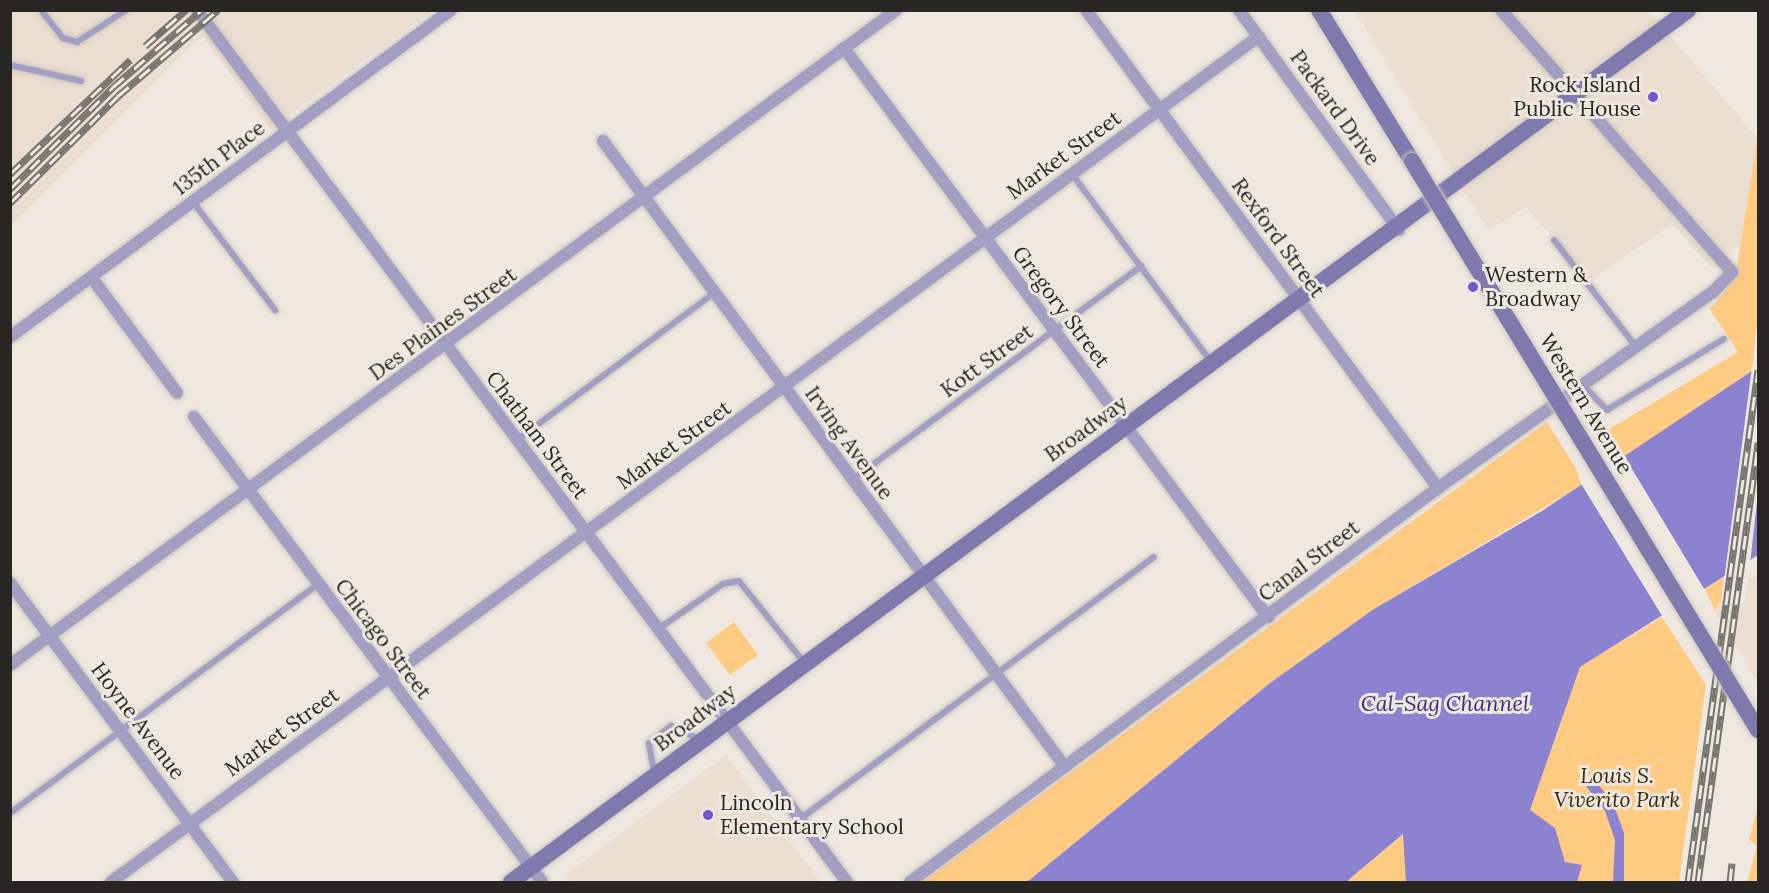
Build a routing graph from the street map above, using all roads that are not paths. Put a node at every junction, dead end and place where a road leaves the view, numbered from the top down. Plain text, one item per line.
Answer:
1 (41, 10) edge
2 (126, 10) edge
3 (197, 10) edge
4 (451, 10) edge
5 (896, 10) edge
6 (1086, 10) edge
7 (1239, 10) edge
8 (1319, 10) edge
9 (1501, 10) edge
10 (1688, 10) edge
11 (1258, 37) junction
12 (844, 48) junction
13 (10, 65) edge
14 (81, 81) dead end
15 (1576, 95) junction
16 (1160, 108) junction
17 (287, 131) junction
18 (603, 141) dead end
19 (1072, 174) junction
20 (645, 199) junction
21 (193, 202) junction
22 (1399, 230) junction
23 (985, 237) junction
24 (1554, 240) dead end
25 (1140, 266) junction
26 (92, 278) junction
27 (714, 293) junction
28 (1300, 302) junction
29 (275, 310) dead end
30 (1055, 332) junction
31 (10, 337) edge
32 (1724, 339) dead end
33 (447, 346) junction
34 (1636, 347) junction
35 (1213, 364) junction
36 (1583, 385) junction
37 (783, 388) junction
38 (177, 393) dead end
39 (194, 417) dead end
40 (1126, 427) junction
41 (517, 440) junction
42 (852, 480) junction
43 (1438, 488) junction
44 (249, 491) junction
45 (586, 533) junction
46 (1154, 557) dead end
47 (923, 577) junction
48 (10, 583) edge
49 (318, 584) junction
50 (1268, 617) junction
51 (658, 629) junction
52 (50, 636) junction
53 (805, 664) junction
54 (10, 665) edge
55 (996, 674) junction
56 (389, 680) junction
57 (727, 722) junction
58 (1758, 730) edge
59 (121, 731) junction
60 (702, 741) junction
61 (1065, 767) junction
62 (654, 776) junction
63 (10, 813) edge
64 (800, 819) junction
65 (189, 824) junction
66 (531, 868) junction
67 (111, 882) edge
68 (233, 882) edge
69 (511, 882) edge
70 (542, 882) edge
71 (847, 882) edge
72 (910, 882) edge

1 - 2 lane
3 - 17 street, Chatham Street
4 - 17 street, 135th Place
5 - 12 street, Des Plaines Street
6 - 16 street, Rexford Street
7 - 11 street, Packard Drive
8 - 58 street, Western Avenue, bridge
9 - 15 street
10 - 15 street, Broadway
11 - 16 street, Market Street
11 - 22 street, Packard Drive
12 - 20 street, Des Plaines Street
12 - 23 street, Gregory Street
13 - 14 lane
15 - 22 street, Broadway
15 - 34 street, Canal Street
16 - 19 street, Market Street
16 - 28 street, Rexford Street
17 - 21 street, 135th Place
17 - 33 street, Chatham Street
18 - 20 street, Irving Avenue
19 - 23 street, Market Street
19 - 25 lane
20 - 27 street, Irving Avenue
20 - 33 street, Des Plaines Street
21 - 26 street, 135th Place
21 - 29 lane
22 - 28 street, Broadway
23 - 30 street, Gregory Street
23 - 37 street, Market Street
24 - 34 lane
25 - 30 lane, Kott Street
25 - 35 lane
26 - 31 street, 135th Place
26 - 38 street
27 - 37 street, Irving Avenue
27 - 41 lane
28 - 35 street, Broadway
28 - 43 street, Rexford Street
30 - 40 street, Gregory Street
30 - 42 lane, Kott Street
32 - 36 lane
33 - 41 street, Chatham Street
33 - 44 street, Des Plaines Street
34 - 36 street, Canal Street
35 - 40 street, Broadway
36 - 43 street, Canal Street
37 - 42 street, Irving Avenue
37 - 45 street, Market Street
39 - 44 street, Chicago Street
40 - 47 street, Broadway
40 - 50 street, Gregory Street
41 - 45 street, Chatham Street
42 - 47 street, Irving Avenue
43 - 50 street, Canal Street
44 - 49 street, Chicago Street
44 - 52 street, Des Plaines Street
45 - 51 street, Chatham Street
45 - 56 street, Market Street
46 - 55 lane
47 - 53 street, Broadway
47 - 55 street, Irving Avenue
48 - 52 street, Hoyne Avenue
49 - 56 street, Chicago Street
49 - 59 lane
50 - 61 street, Canal Street
51 - 53 lane
51 - 57 street, Chatham Street
52 - 54 street, Des Plaines Street
52 - 59 street, Hoyne Avenue
53 - 57 street, Broadway
55 - 61 street, Irving Avenue
55 - 64 lane
56 - 65 street, Market Street
56 - 66 street, Chicago Street
57 - 60 street, Broadway
57 - 64 street, Chatham Street
59 - 63 lane
59 - 65 street, Hoyne Avenue
60 - 62 street, Broadway
60 - 62 lane
61 - 72 street, Canal Street
62 - 66 street, Broadway
64 - 71 street, Chatham Street
65 - 67 street, Market Street
65 - 68 street, Hoyne Avenue
66 - 69 street, Broadway
66 - 70 street, Chicago Street

